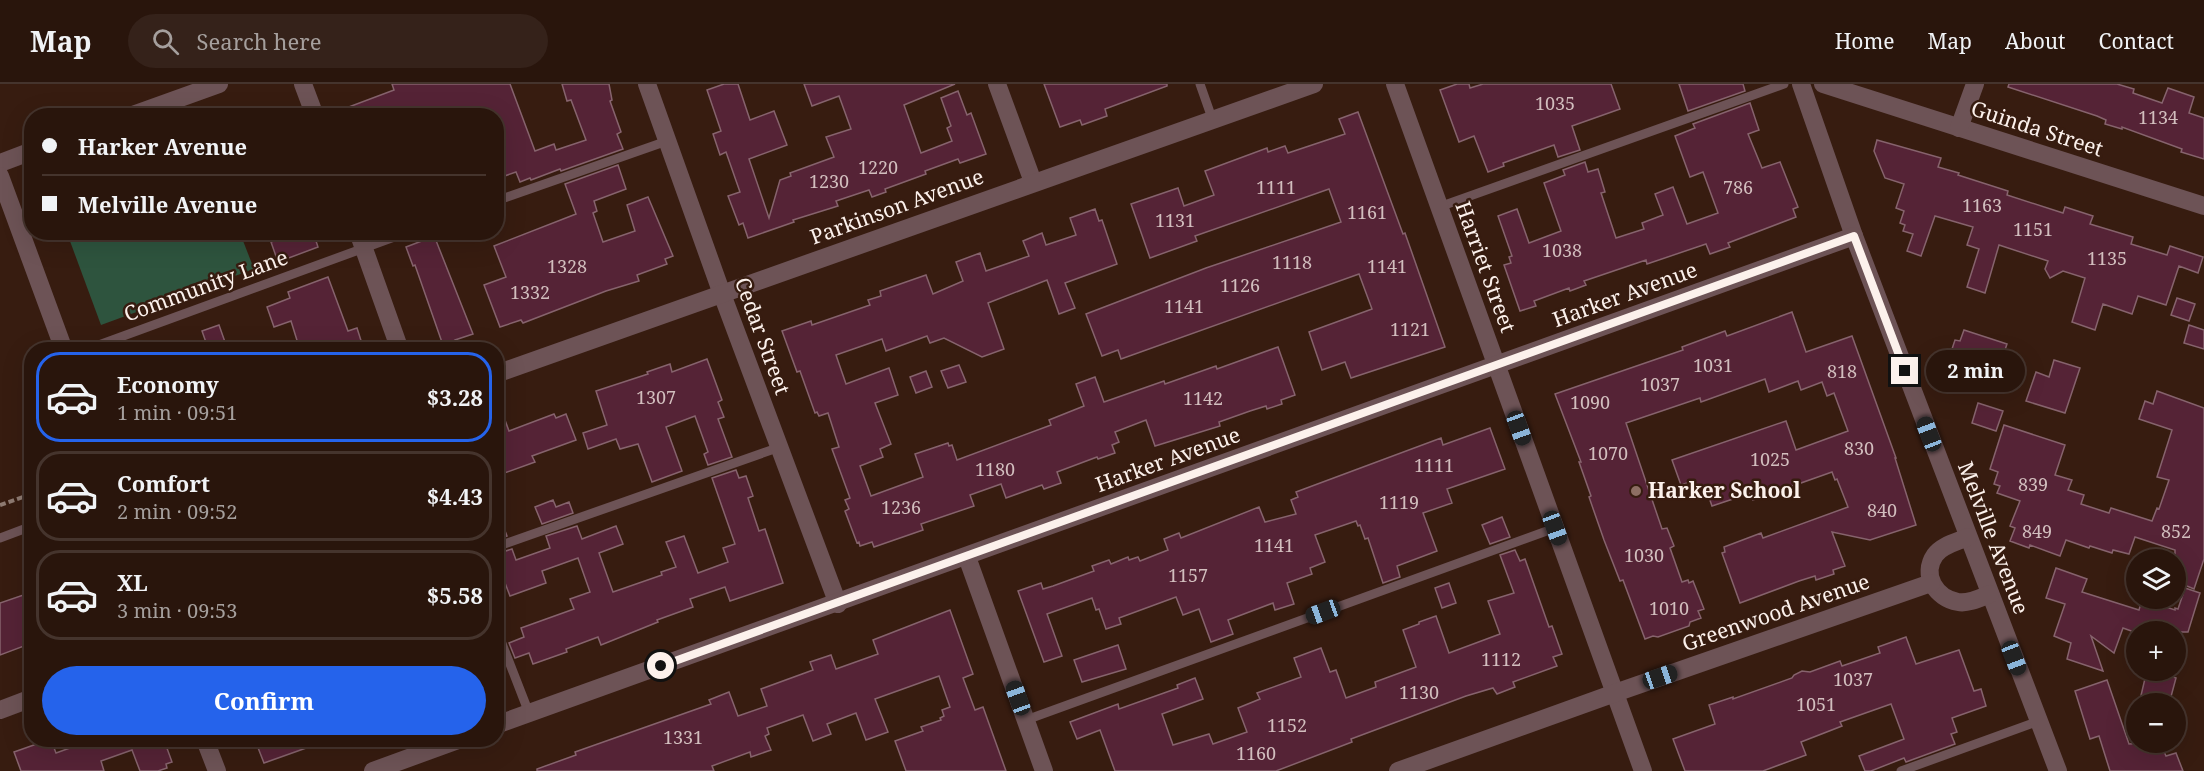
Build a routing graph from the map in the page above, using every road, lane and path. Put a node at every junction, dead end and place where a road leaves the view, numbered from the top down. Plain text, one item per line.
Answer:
1 (219, 84) edge
2 (303, 84) edge
3 (647, 84) edge
4 (997, 84) edge
5 (1200, 84) edge
6 (1314, 84) edge
7 (1395, 84) edge
8 (1784, 84) edge
9 (1801, 84) edge
10 (1823, 84) edge
11 (1975, 84) edge
12 (152, 108) edge
13 (312, 108) edge
14 (1213, 120) junction
15 (1959, 128) junction
16 (668, 141) junction
17 (24, 154) edge
18 (0, 163) edge
19 (0, 176) edge
20 (1033, 182) junction
21 (504, 198) edge
22 (2204, 206) edge
23 (1439, 207) junction
24 (1854, 236) junction
25 (361, 240) edge
26 (722, 294) junction
27 (61, 342) edge
28 (105, 342) edge
29 (397, 342) edge
30 (1497, 365) junction
31 (504, 371) edge
32 (780, 447) junction
33 (24, 497) edge
34 (0, 505) edge
35 (1555, 528) junction
36 (24, 529) edge
37 (1968, 537) junction
38 (0, 538) edge
39 (504, 544) edge
40 (967, 557) junction
41 (1932, 583) junction
42 (1990, 594) junction
43 (838, 604) junction
44 (504, 649) edge
45 (1615, 693) junction
46 (24, 701) edge
47 (0, 710) edge
48 (529, 713) junction
49 (1026, 720) junction
50 (2038, 721) junction
51 (504, 722) edge
52 (208, 747) edge
53 (439, 747) edge
54 (217, 771) edge
55 (373, 771) edge
56 (1044, 771) edge
57 (1398, 771) edge
58 (1643, 771) edge
59 (1901, 771) edge
60 (2058, 771) edge

1 - 12 street
2 - 13 street
3 - 16 street, Cedar Street
4 - 20 street
5 - 14 lane
6 - 14 street, Parkinson Avenue
7 - 23 street, Harriet Street
8 - 23 lane
9 - 24 street, Melville Avenue
10 - 15 street, Guinda Street
11 - 15 street
14 - 20 street, Parkinson Avenue
15 - 22 street, Guinda Street
16 - 21 lane
16 - 26 street, Cedar Street
17 - 18 street
19 - 27 street
20 - 26 street, Parkinson Avenue
23 - 30 street, Harriet Street
24 - 30 street, Harker Avenue
24 - 37 street, Melville Avenue
25 - 28 lane, Community Lane
25 - 29 street
26 - 31 street, Parkinson Avenue
26 - 32 street, Cedar Street
30 - 35 street, Harriet Street
30 - 40 street, Harker Avenue
32 - 39 lane
32 - 43 street, Cedar Street
33 - 34 path
35 - 45 street, Harriet Street
35 - 49 lane
36 - 38 lane
37 - 41 street
37 - 42 street, Melville Avenue
40 - 43 street, Harker Avenue
40 - 49 street
41 - 42 street
41 - 45 street, Greenwood Avenue
42 - 50 street, Melville Avenue
43 - 48 street, Harker Avenue
44 - 48 lane
45 - 57 street, Greenwood Avenue
45 - 58 street, Harriet Street
46 - 47 street
48 - 51 street, Harker Avenue
49 - 56 street
50 - 59 lane
50 - 60 street, Melville Avenue
52 - 54 street
53 - 55 street

